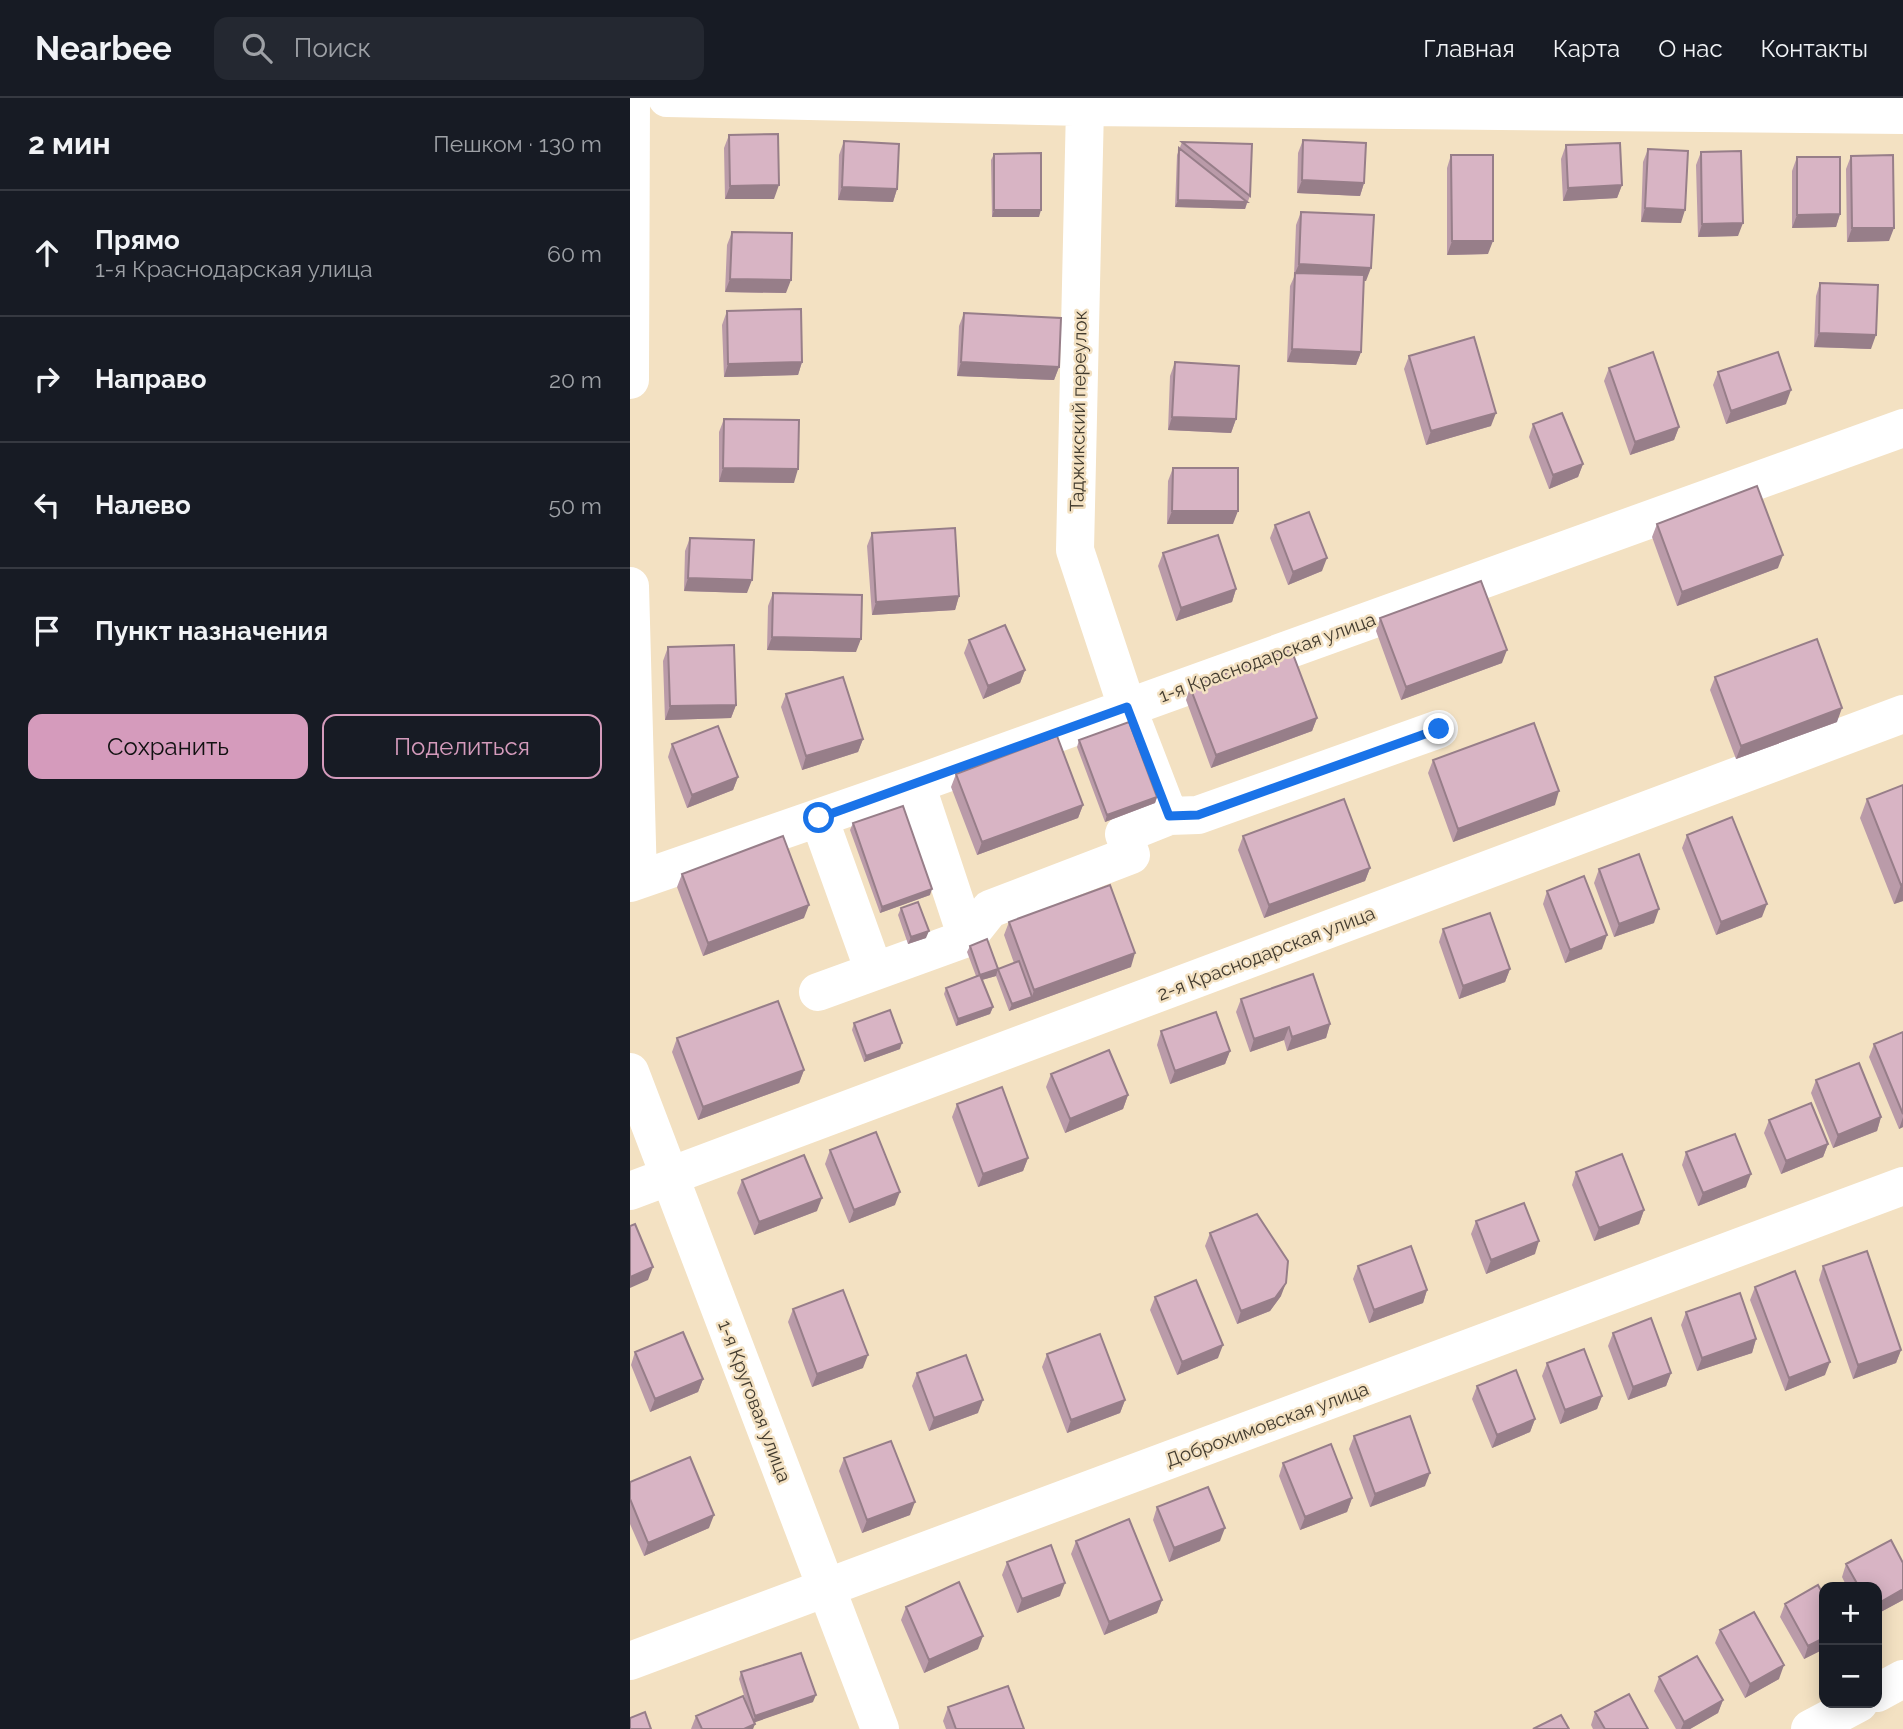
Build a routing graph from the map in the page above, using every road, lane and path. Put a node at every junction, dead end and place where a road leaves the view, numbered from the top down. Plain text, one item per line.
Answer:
1 (631, 98) edge
2 (667, 98) edge
3 (1085, 107) junction
4 (1903, 115) edge
5 (630, 380) edge
6 (1903, 428) edge
7 (630, 586) edge
8 (1127, 707) junction
9 (1903, 714) edge
10 (1439, 729) dead end
11 (916, 784) junction
12 (1169, 816) junction
13 (819, 818) junction
14 (634, 882) edge
15 (967, 938) junction
16 (874, 971) junction
17 (818, 992) dead end
18 (630, 1072) edge
19 (670, 1176) junction
20 (1903, 1186) edge
21 (630, 1191) edge
22 (825, 1588) junction
23 (630, 1661) edge
24 (1903, 1679) edge
25 (1882, 1690) edge
26 (1850, 1708) edge
27 (880, 1729) edge
28 (1810, 1729) edge

1 - 5 street
2 - 3 street
3 - 4 street
3 - 8 street, Таджикский переулок
6 - 8 street, 1-я Краснодарская улица
7 - 14 street
8 - 11 street, 1-я Краснодарская улица
8 - 12 street, Таджикский переулок
9 - 19 street, 2-я Краснодарская улица
10 - 12 street
11 - 13 street, 1-я Краснодарская улица
11 - 15 street
12 - 15 street
13 - 14 street, 1-я Краснодарская улица
13 - 16 street
15 - 16 street
16 - 17 street
18 - 19 street, 1-я Круговая улица
19 - 21 street, 2-я Краснодарская улица
19 - 22 street, 1-я Круговая улица
20 - 22 street, Доброхимовская улица
22 - 23 street, Доброхимовская улица
22 - 27 street, 1-я Круговая улица
24 - 25 street
26 - 28 street

